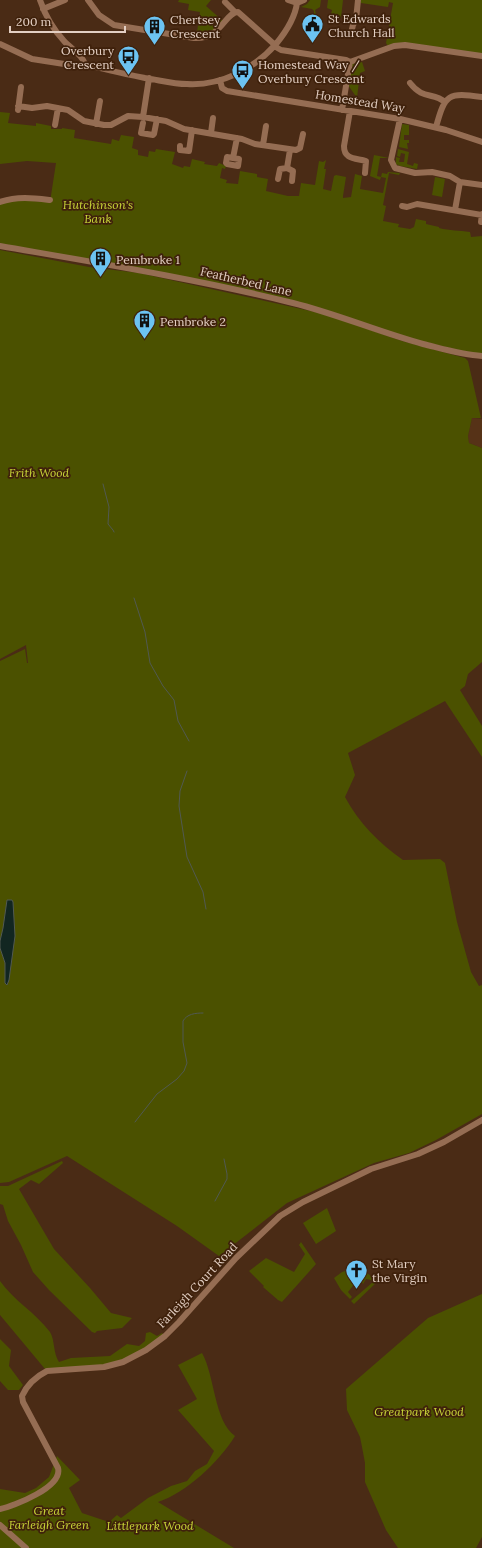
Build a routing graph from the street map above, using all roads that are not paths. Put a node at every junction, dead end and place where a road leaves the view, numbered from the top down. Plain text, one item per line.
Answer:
1 (40, 0) edge
2 (65, 0) edge
3 (88, 0) edge
4 (288, 0) edge
5 (304, 0) edge
6 (358, 0) edge
7 (225, 2) dead end
8 (296, 3) junction
9 (43, 9) junction
10 (235, 12) junction
11 (352, 33) dead end
12 (274, 46) junction
13 (2, 47) edge
14 (482, 56) edge
15 (350, 62) junction
16 (85, 64) junction
17 (149, 78) junction
18 (220, 80) junction
19 (410, 83) dead end
20 (21, 88) dead end
21 (482, 97) edge
22 (100, 101) dead end
23 (445, 102) junction
24 (58, 108) junction
25 (342, 110) junction
26 (350, 111) junction
27 (213, 118) dead end
28 (156, 119) junction
29 (400, 119) junction
30 (143, 120) junction
31 (96, 124) junction
32 (55, 125) dead end
33 (266, 126) dead end
34 (436, 127) junction
35 (192, 130) junction
36 (211, 133) junction
37 (303, 134) dead end
38 (237, 138) junction
39 (482, 142) edge
40 (263, 145) junction
41 (180, 146) dead end
42 (290, 150) junction
43 (233, 158) dead end
44 (287, 168) junction
45 (365, 173) dead end
46 (278, 179) dead end
47 (292, 181) dead end
48 (460, 182) junction
49 (482, 185) edge
50 (50, 200) dead end
51 (0, 202) edge
52 (402, 206) dead end
53 (455, 210) junction
54 (482, 214) edge
55 (480, 222) dead end
56 (0, 246) edge
57 (482, 356) edge
58 (482, 1120) edge
59 (0, 1509) edge
60 (0, 1525) edge
61 (26, 1548) edge

1 - 9 street
2 - 9 street
3 - 10 street
4 - 8 street
5 - 8 street
6 - 11 street
7 - 10 street
8 - 12 street
9 - 16 street
10 - 12 street
12 - 15 street
12 - 18 street
13 - 16 street
14 - 15 street
15 - 25 street
16 - 17 street
17 - 18 street
17 - 30 street
18 - 25 street, Homestead Way
19 - 23 street
20 - 24 street
21 - 23 street
22 - 31 street
23 - 34 street
24 - 31 street
24 - 32 street
25 - 26 street, Homestead Way
26 - 29 street, Homestead Way
26 - 45 street
27 - 36 street
28 - 30 street
28 - 30 street
28 - 35 street
29 - 34 street, Homestead Way
29 - 48 street
30 - 31 street
33 - 40 street
34 - 39 street, Homestead Way
35 - 36 street
35 - 41 street
36 - 38 street
37 - 42 street
38 - 40 street
38 - 43 street
40 - 42 street
42 - 44 street
44 - 46 street
44 - 47 street
48 - 49 street
48 - 53 street
50 - 51 street
52 - 53 street
53 - 54 street
54 - 55 street
56 - 57 street, Featherbed Lane
58 - 59 street, Farleigh Court Road
60 - 61 street

